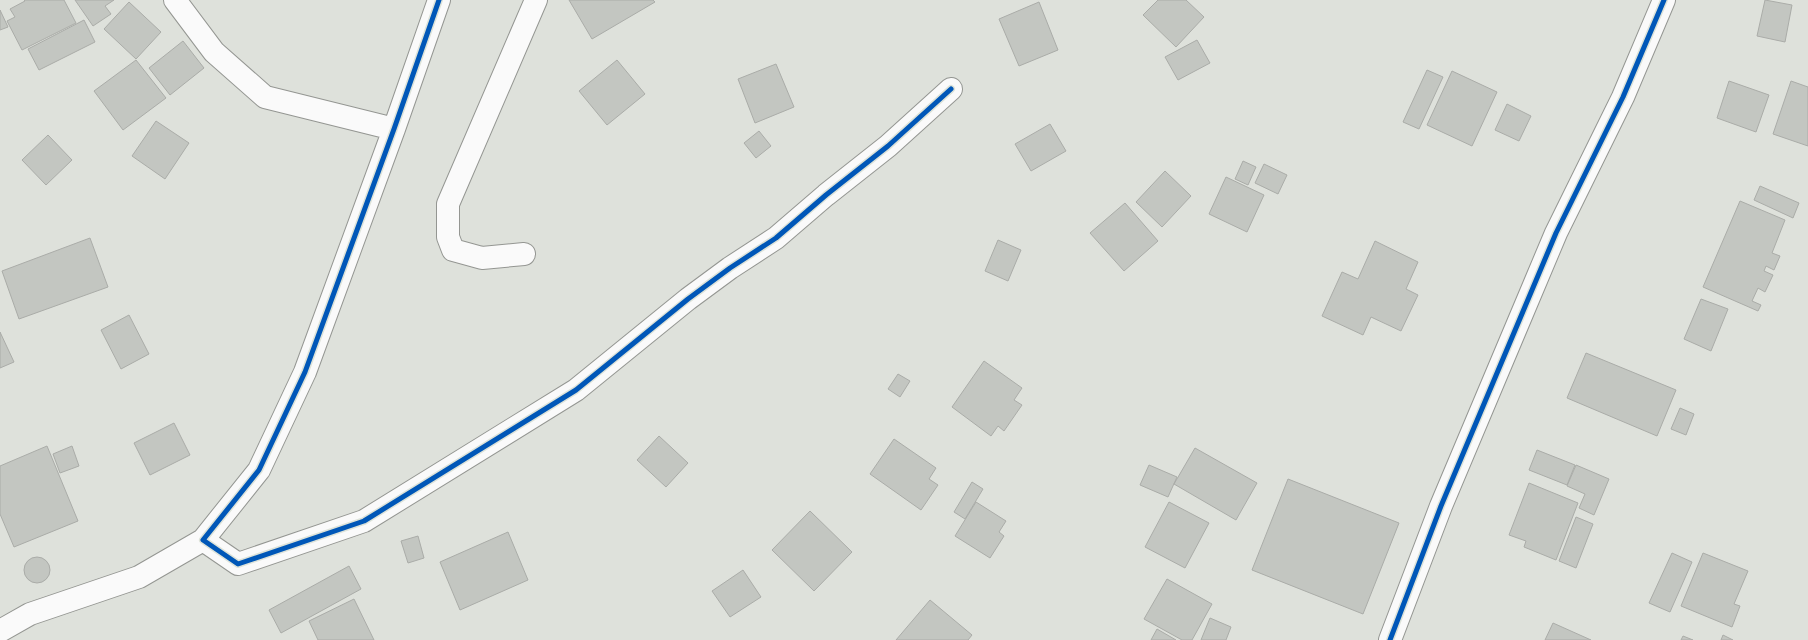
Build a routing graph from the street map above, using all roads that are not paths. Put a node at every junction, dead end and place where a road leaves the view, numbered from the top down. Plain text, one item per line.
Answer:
1 (175, 0) edge
2 (439, 0) edge
3 (536, 0) edge
4 (1664, 0) edge
5 (951, 90) dead end
6 (394, 129) junction
7 (524, 254) dead end
8 (203, 540) junction
9 (0, 631) edge
10 (1390, 640) edge

1 - 6 street
2 - 6 street
3 - 7 street
4 - 10 street
5 - 8 street
6 - 8 street
8 - 9 street

